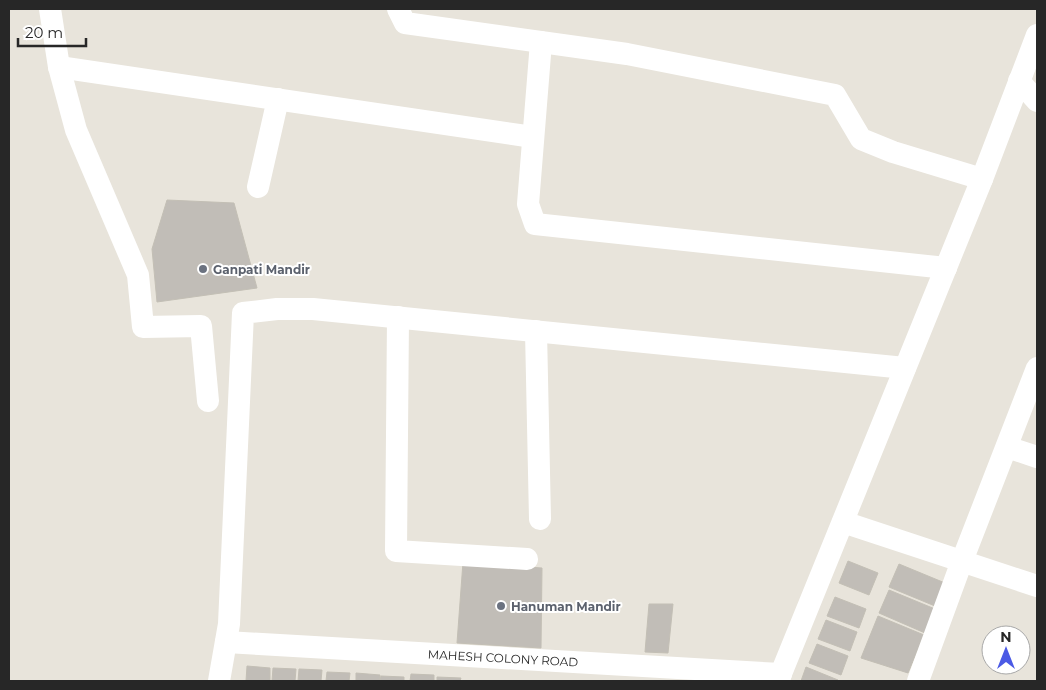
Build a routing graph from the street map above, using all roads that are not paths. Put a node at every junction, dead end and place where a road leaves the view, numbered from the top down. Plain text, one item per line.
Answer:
1 (50, 9) edge
2 (398, 9) edge
3 (1037, 35) edge
4 (541, 42) junction
5 (59, 67) junction
6 (1019, 81) junction
7 (278, 99) junction
8 (1037, 101) edge
9 (533, 137) junction
10 (982, 178) junction
11 (258, 187) dead end
12 (946, 268) junction
13 (398, 317) junction
14 (536, 331) junction
15 (905, 368) junction
16 (1037, 368) edge
17 (208, 401) dead end
18 (1007, 447) junction
19 (1037, 457) edge
20 (540, 519) dead end
21 (843, 522) junction
22 (527, 559) dead end
23 (962, 561) junction
24 (1037, 586) edge
25 (226, 642) junction
26 (780, 678) edge
27 (219, 681) edge
28 (918, 681) edge

1 - 5 street
2 - 4 street
3 - 6 street
4 - 9 street
4 - 10 street
5 - 7 street
5 - 17 street
6 - 8 street
6 - 10 street
7 - 9 street
7 - 11 street
9 - 12 street
10 - 12 street
12 - 15 street
13 - 14 street
13 - 22 street
13 - 25 street
14 - 15 street
14 - 20 street
15 - 21 street
16 - 18 street
18 - 19 street
18 - 23 street
21 - 23 street
21 - 26 street
23 - 24 street
23 - 28 street
25 - 26 street, MAHESH COLONY ROAD
25 - 27 street

